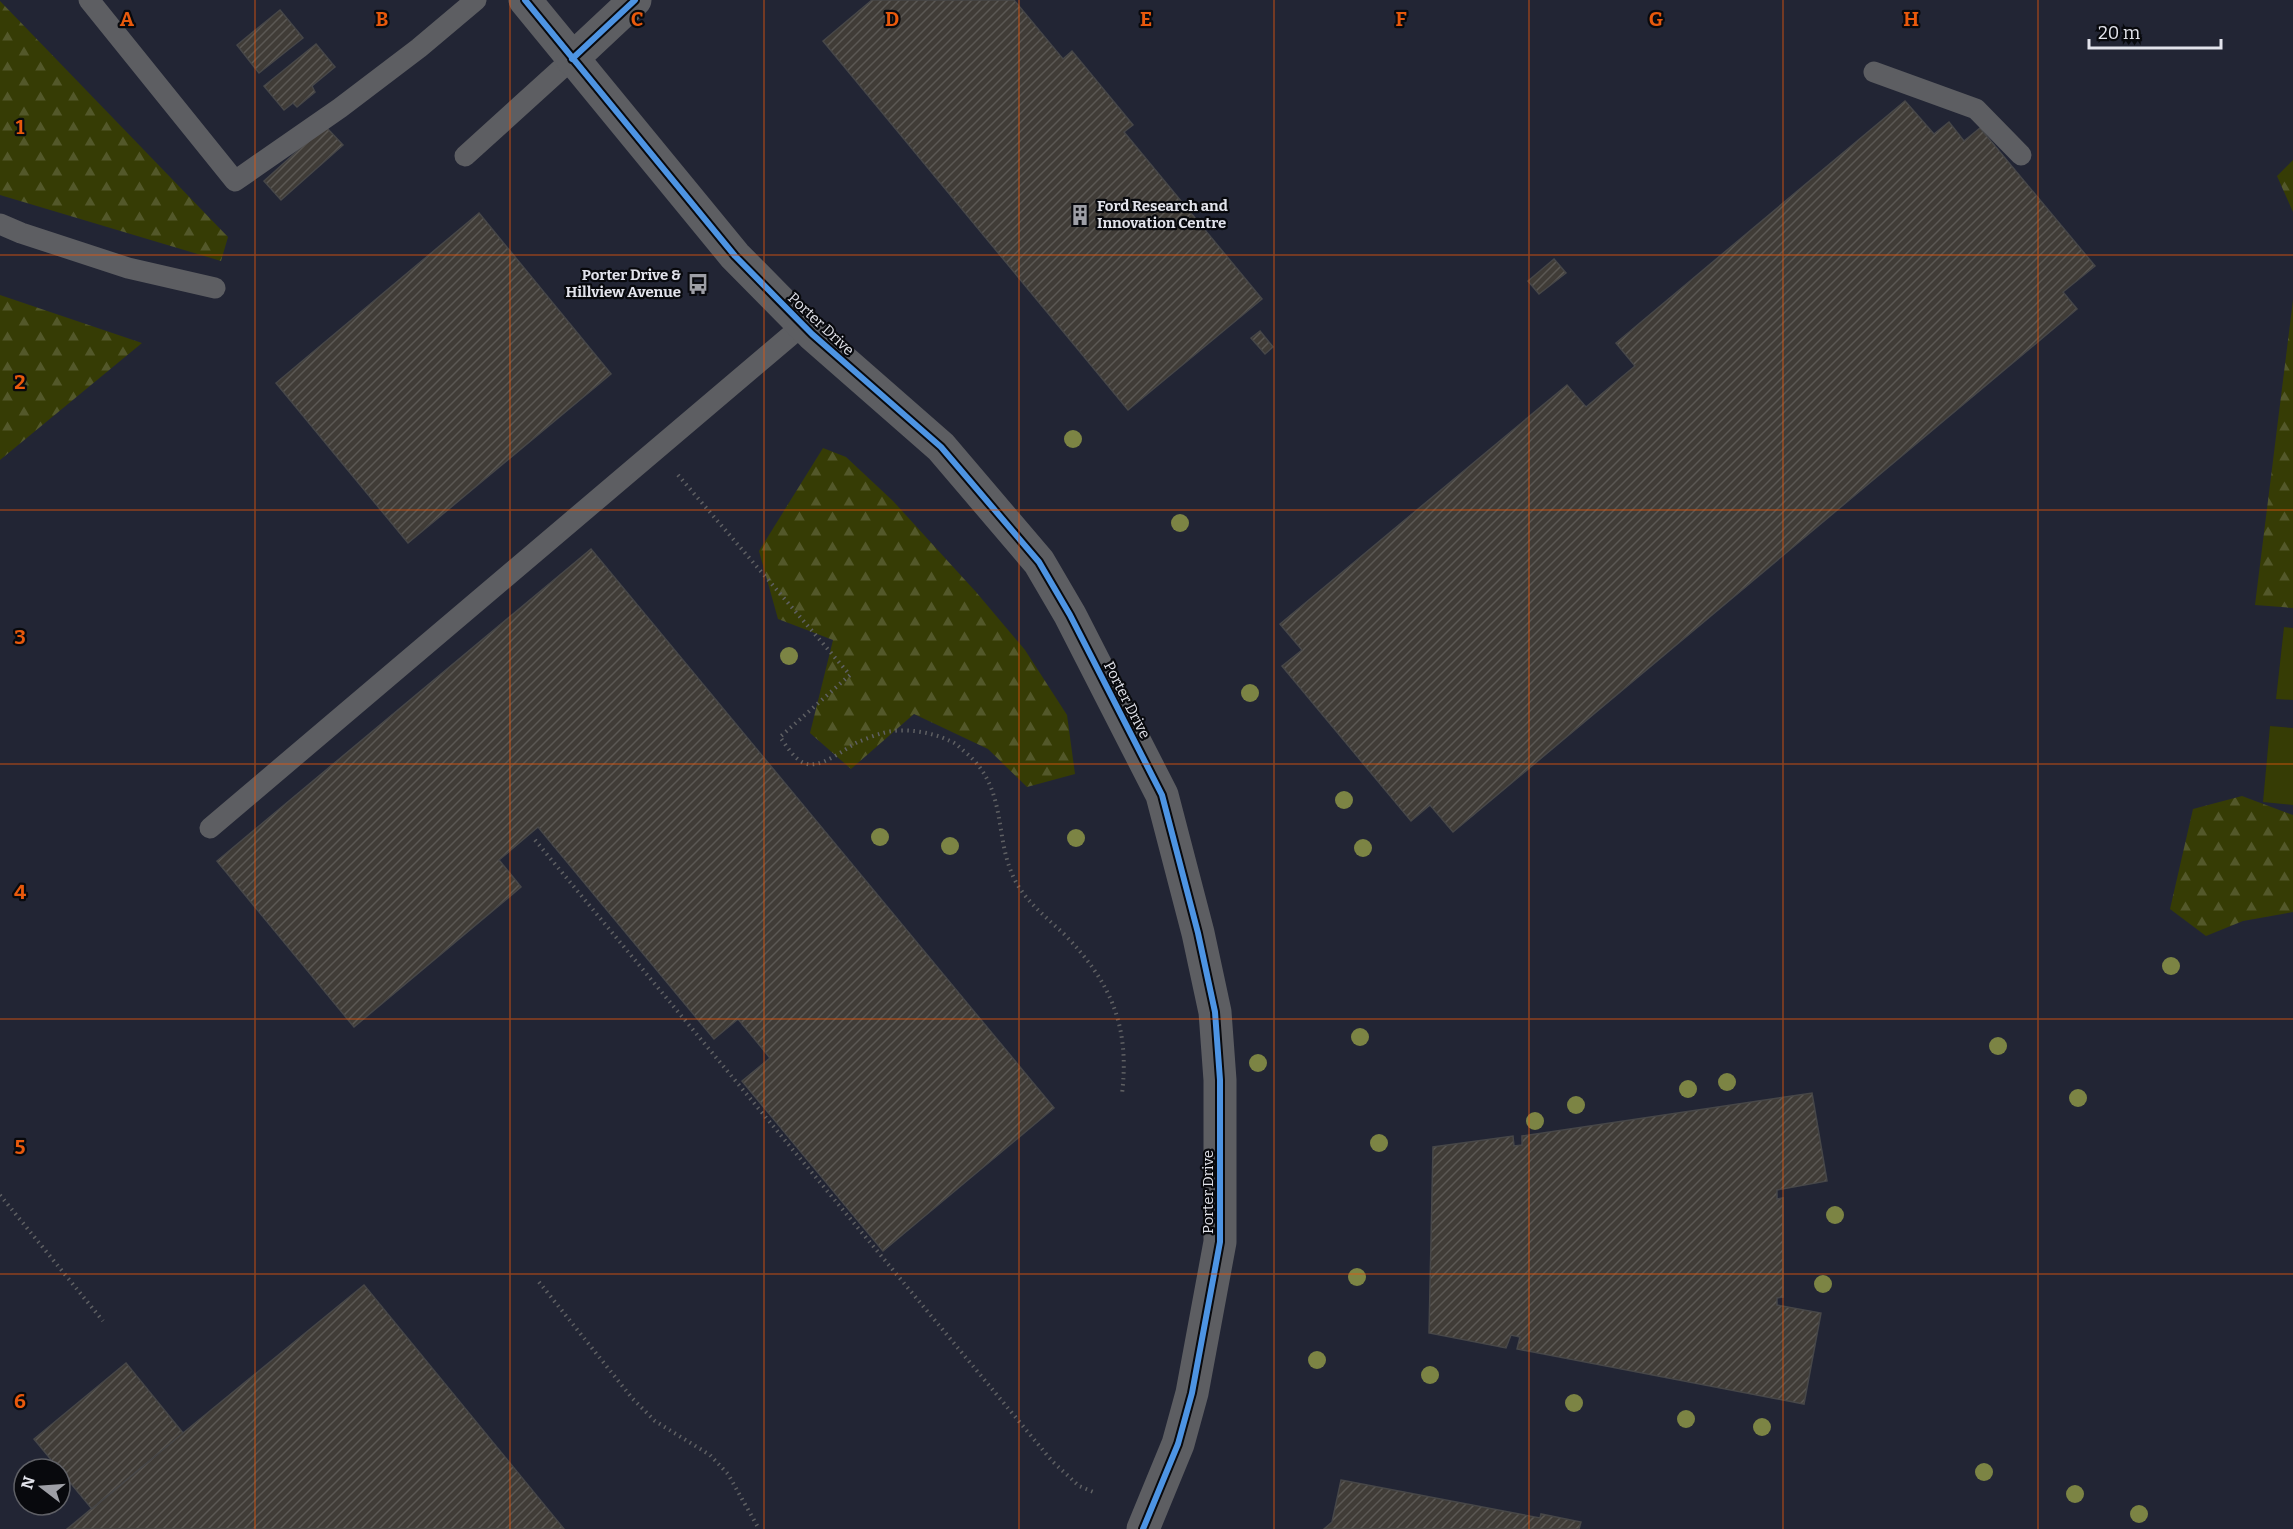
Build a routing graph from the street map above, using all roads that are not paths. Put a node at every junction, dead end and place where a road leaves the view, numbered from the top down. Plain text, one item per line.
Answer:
1 (89, 0) edge
2 (476, 0) edge
3 (525, 0) edge
4 (635, 0) edge
5 (572, 59) junction
6 (1874, 72) dead end
7 (2021, 155) dead end
8 (465, 156) dead end
9 (0, 224) edge
10 (215, 288) dead end
11 (803, 325) junction
12 (210, 828) dead end
13 (1143, 1529) edge

1 - 2 lane
3 - 5 street, Porter Drive
4 - 5 street
5 - 8 lane
5 - 11 street, Porter Drive
6 - 7 lane
9 - 10 lane
11 - 12 lane
11 - 13 street, Porter Drive

